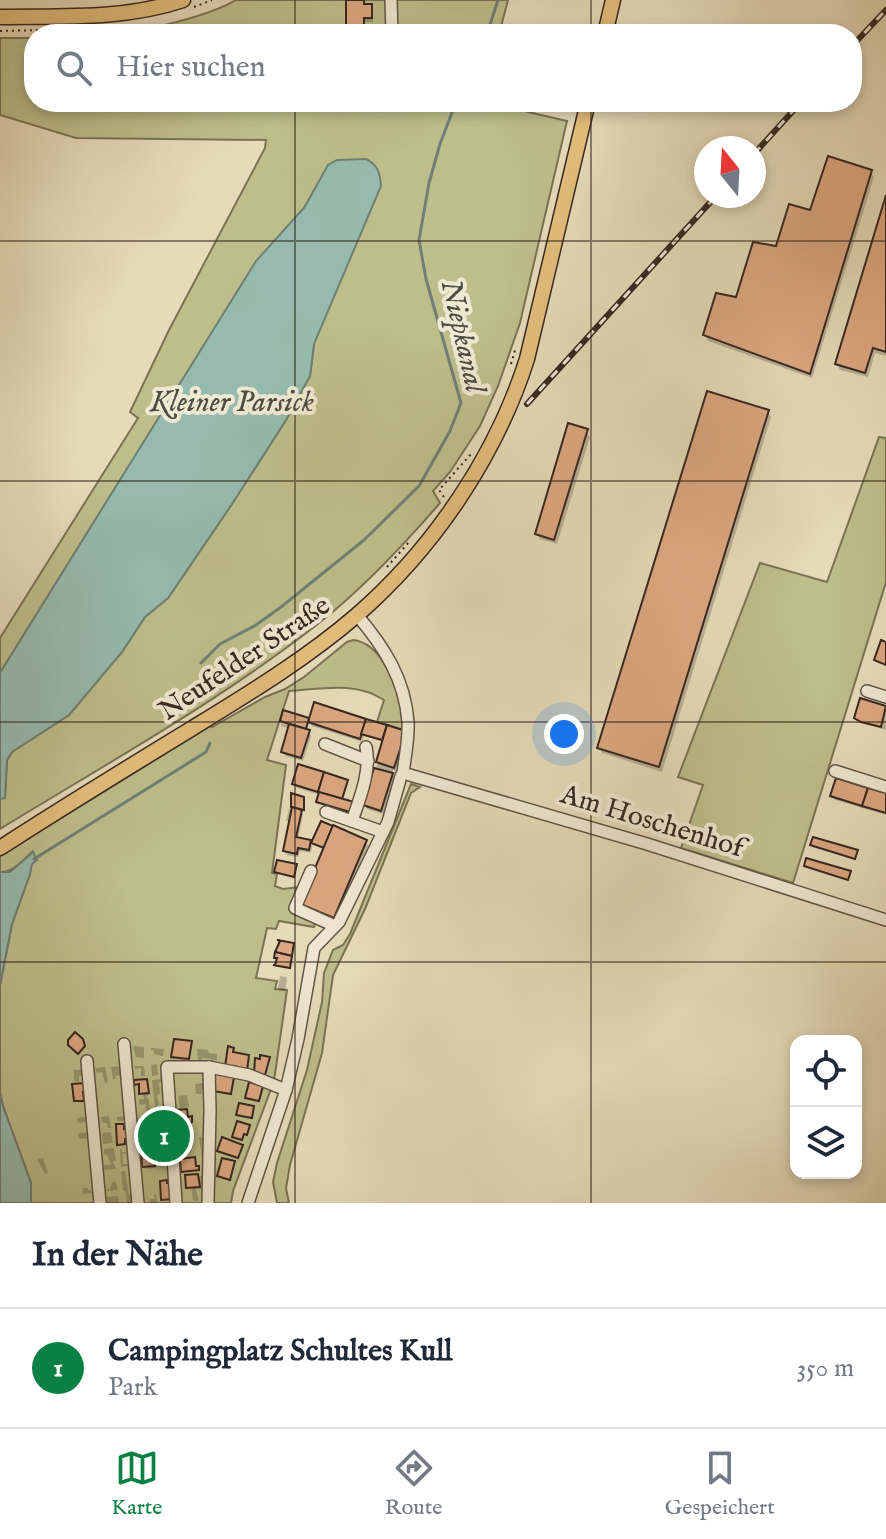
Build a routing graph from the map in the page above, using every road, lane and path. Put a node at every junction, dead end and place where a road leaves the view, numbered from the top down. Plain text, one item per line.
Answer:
1 (183, 0) edge
2 (391, 0) edge
3 (613, 0) edge
4 (0, 17) edge
5 (392, 24) edge
6 (607, 24) edge
7 (586, 112) edge
8 (517, 343) dead end
9 (510, 368) dead end
10 (476, 446) dead end
11 (446, 500) dead end
12 (409, 542) dead end
13 (383, 571) dead end
14 (357, 615) junction
15 (867, 691) dead end
16 (886, 697) edge
17 (325, 744) dead end
18 (366, 747) dead end
19 (368, 761) junction
20 (835, 771) dead end
21 (403, 773) junction
22 (886, 787) edge
23 (326, 812) dead end
24 (352, 821) junction
25 (383, 832) junction
26 (0, 848) edge
27 (311, 871) dead end
28 (886, 920) edge
29 (335, 926) junction
30 (124, 1044) dead end
31 (87, 1061) dead end
32 (209, 1067) junction
33 (286, 1090) junction
34 (100, 1203) edge
35 (138, 1203) edge
36 (176, 1203) edge
37 (208, 1203) edge
38 (248, 1203) edge

1 - 4 main road
2 - 5 street
3 - 6 main road
7 - 14 main road, Neufelder Straße
8 - 9 path
10 - 11 path
12 - 13 path
14 - 21 street
14 - 26 main road, Neufelder Straße
15 - 16 street
17 - 19 street
18 - 19 street
19 - 24 street
20 - 22 street
21 - 25 street
21 - 28 street, Am Hoschenhof
23 - 24 street
24 - 25 street
25 - 29 street
27 - 29 street
29 - 33 street
30 - 35 street
31 - 34 street
32 - 33 street
32 - 36 street
32 - 37 street
33 - 38 street

